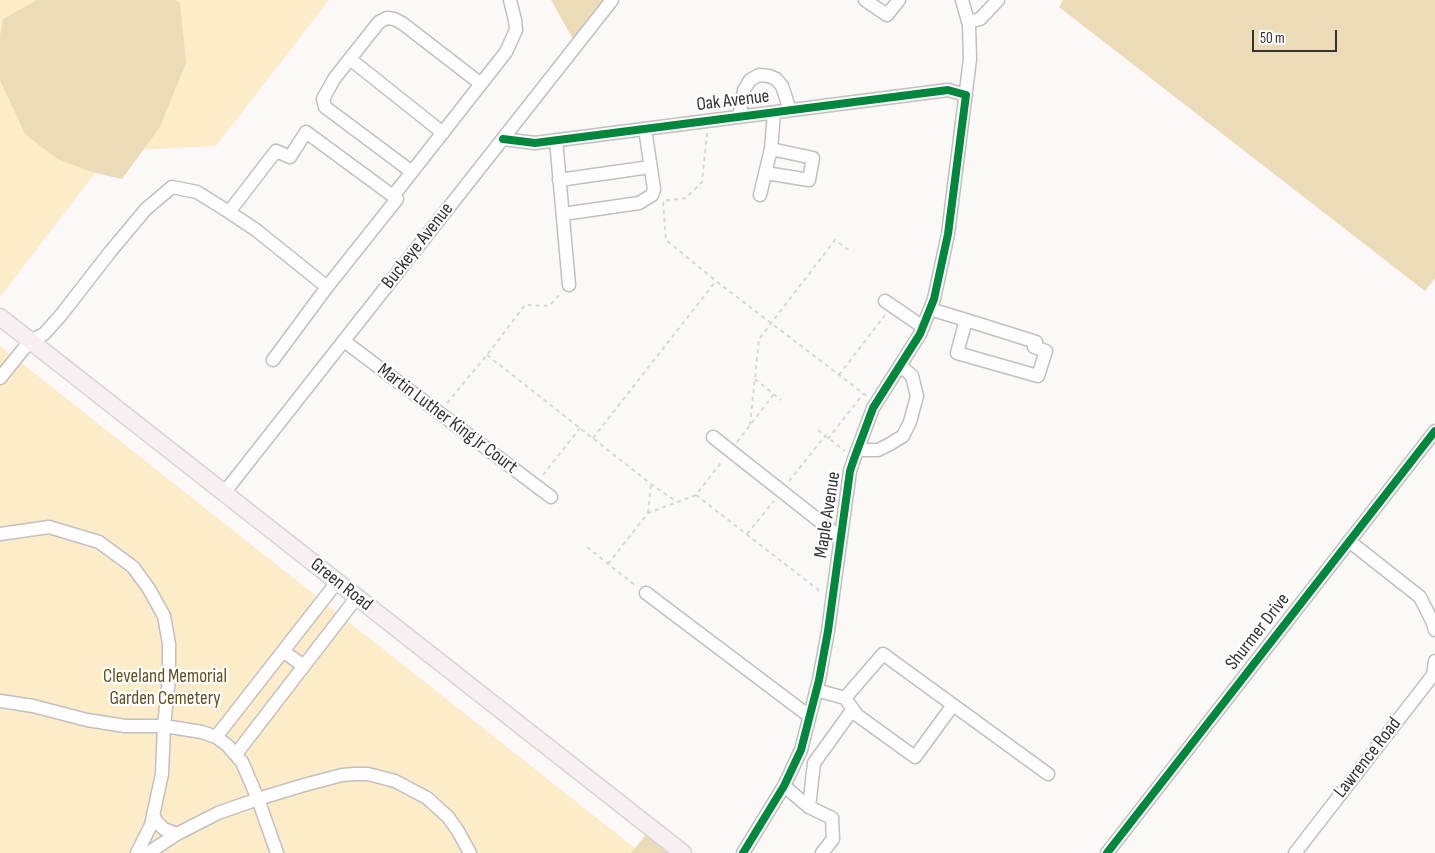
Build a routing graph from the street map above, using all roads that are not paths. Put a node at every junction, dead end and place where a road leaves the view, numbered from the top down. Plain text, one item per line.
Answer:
1 (510, 0) edge
2 (612, 0) edge
3 (865, 0) edge
4 (899, 0) edge
5 (962, 0) edge
6 (998, 0) edge
7 (968, 22) junction
8 (350, 59) junction
9 (481, 84) junction
10 (966, 95) junction
11 (790, 110) junction
12 (774, 113) junction
13 (739, 117) junction
14 (645, 129) junction
15 (443, 133) junction
16 (503, 139) junction
17 (556, 140) junction
18 (771, 149) junction
19 (650, 166) junction
20 (412, 172) junction
21 (766, 173) junction
22 (559, 180) junction
23 (760, 195) dead end
24 (393, 196) junction
25 (229, 212) junction
26 (563, 214) junction
27 (569, 284) road end
28 (327, 287) junction
29 (888, 304) road end
30 (930, 309) junction
31 (0, 317) edge
32 (966, 320) junction
33 (922, 327) junction
34 (30, 340) junction
35 (344, 340) junction
36 (273, 360) dead end
37 (900, 364) junction
38 (0, 378) edge
39 (1435, 432) edge
40 (713, 437) dead end
41 (856, 455) junction
42 (224, 493) junction
43 (550, 497) dead end
44 (0, 534) edge
45 (841, 538) junction
46 (1349, 542) junction
47 (337, 582) junction
48 (646, 594) road end
49 (357, 597) junction
50 (1435, 630) edge
51 (284, 652) junction
52 (1435, 661) edge
53 (304, 666) junction
54 (816, 690) junction
55 (845, 698) junction
56 (0, 701) edge
57 (953, 705) junction
58 (853, 709) junction
59 (810, 716) junction
60 (164, 726) junction
61 (216, 737) junction
62 (236, 754) junction
63 (1048, 774) dead end
64 (784, 786) junction
65 (258, 799) junction
66 (809, 807) junction
67 (154, 814) junction
68 (177, 834) junction
69 (136, 853) edge
70 (148, 853) edge
71 (277, 853) edge
72 (470, 853) edge
73 (683, 853) edge
74 (744, 853) edge
75 (822, 853) edge
76 (1107, 853) edge
77 (1295, 853) edge

1 - 9 street
2 - 16 street, Buckeye Avenue
3 - 4 street
5 - 7 street
6 - 7 street
7 - 10 street
8 - 9 street
8 - 15 street
8 - 20 street
9 - 15 street
10 - 11 street, Oak Avenue
10 - 30 street, Maple Avenue
11 - 12 street, Oak Avenue
11 - 13 street
12 - 13 street, Oak Avenue
12 - 18 street
13 - 14 street, Oak Avenue
14 - 17 street, Oak Avenue
14 - 19 street
15 - 20 street
16 - 17 street, Oak Avenue
16 - 35 street, Buckeye Avenue
17 - 22 street
18 - 21 street
18 - 21 street
19 - 22 street
19 - 26 street
20 - 24 street
21 - 23 street
22 - 26 street
24 - 25 street
24 - 28 street
25 - 28 street
25 - 34 street
26 - 27 street
28 - 36 street
29 - 33 street
30 - 32 street
30 - 33 street, Maple Avenue
31 - 34 main road, Green Road
32 - 32 street
33 - 37 street, Maple Avenue
34 - 38 street
34 - 42 main road, Green Road
35 - 42 street, Buckeye Avenue
35 - 43 street, Martin Luther King Jr Court
37 - 41 street, Maple Avenue
37 - 41 street
39 - 46 street, Shurmer Drive
40 - 45 street
41 - 45 street, Maple Avenue
42 - 47 main road, Green Road
44 - 60 street
45 - 54 street, Maple Avenue
46 - 50 street
46 - 76 street, Shurmer Drive
47 - 49 main road, Green Road
47 - 51 street
48 - 59 street
49 - 53 street
49 - 73 main road, Green Road
51 - 53 street
51 - 61 street
52 - 77 street, Lawrence Road
53 - 62 street
54 - 55 street
54 - 59 street, Maple Avenue
55 - 57 street
55 - 58 street
56 - 60 street
57 - 58 street
57 - 63 street
58 - 66 street
59 - 64 street, Maple Avenue
60 - 61 street
60 - 67 street
61 - 62 street
62 - 65 street
64 - 66 street
64 - 74 street, Maple Avenue
65 - 68 street
65 - 71 street
65 - 72 street
66 - 75 street
67 - 68 street
67 - 69 street
68 - 70 street

